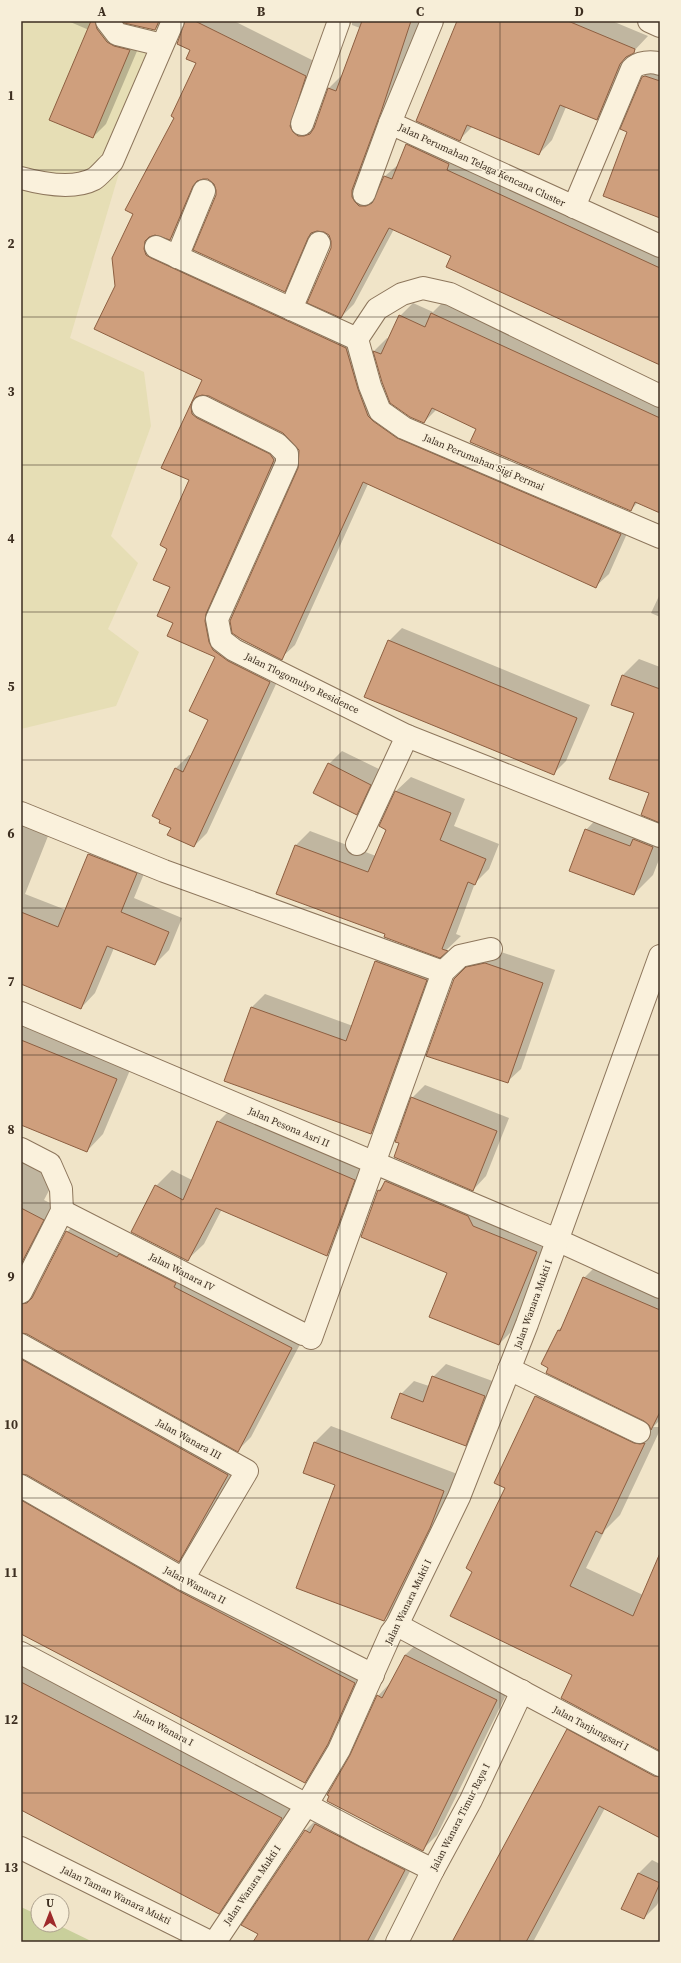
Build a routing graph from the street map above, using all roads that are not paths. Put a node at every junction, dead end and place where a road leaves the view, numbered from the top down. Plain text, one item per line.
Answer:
1 (107, 21) edge
2 (174, 21) edge
3 (339, 21) edge
4 (432, 21) edge
5 (649, 21) edge
6 (660, 26) edge
7 (162, 45) junction
8 (660, 64) edge
9 (390, 123) junction
10 (302, 124) dead end
11 (21, 178) edge
12 (204, 190) dead end
13 (364, 194) dead end
14 (574, 208) junction
15 (319, 243) dead end
16 (660, 246) edge
17 (156, 247) dead end
18 (177, 257) junction
19 (291, 309) junction
20 (357, 340) junction
21 (660, 396) edge
22 (203, 407) dead end
23 (660, 537) edge
24 (407, 736) junction
25 (21, 813) edge
26 (660, 836) edge
27 (358, 844) dead end
28 (491, 949) dead end
29 (660, 956) edge
30 (443, 972) junction
31 (21, 1013) edge
32 (21, 1149) edge
33 (374, 1164) junction
34 (62, 1211) junction
35 (557, 1240) junction
36 (660, 1287) edge
37 (21, 1292) edge
38 (21, 1345) edge
39 (509, 1368) junction
40 (639, 1432) dead end
41 (21, 1486) edge
42 (183, 1579) junction
43 (397, 1625) junction
44 (21, 1653) edge
45 (373, 1675) junction
46 (522, 1691) junction
47 (660, 1765) edge
48 (307, 1804) junction
49 (21, 1848) edge
50 (433, 1870) junction
51 (210, 1942) edge
52 (215, 1942) edge
53 (397, 1942) edge

1 - 7 street
2 - 7 street
3 - 10 street
4 - 9 street, Jalan Perumahan Telaga Kencana Cluster
5 - 6 street
7 - 11 street
8 - 14 street, Jalan Perumahan Telaga Kencana Cluster
9 - 13 street, Jalan Perumahan Telaga Kencana Cluster
9 - 14 street, Jalan Perumahan Telaga Kencana Cluster
12 - 18 street
14 - 16 street, Jalan Perumahan Telaga Kencana Cluster
15 - 19 street
17 - 18 street
18 - 19 street
19 - 20 street
20 - 21 street
20 - 23 street, Jalan Perumahan Sigi Permai
22 - 24 street, Jalan Tlogomulyo Residence
24 - 26 street, Jalan Tlogomulyo Residence
24 - 27 street
25 - 30 street
28 - 30 street
29 - 35 street, Jalan Wanara Mukti I
30 - 33 street
31 - 33 street, Jalan Pesona Asri II
32 - 34 street
33 - 34 street, Jalan Wanara IV
33 - 35 street, Jalan Pesona Asri II
34 - 37 street
35 - 36 street, Jalan Pesona Asri II
35 - 39 street, Jalan Wanara Mukti I
38 - 42 street, Jalan Wanara III
39 - 40 street
39 - 43 street, Jalan Wanara Mukti I
41 - 42 street, Jalan Wanara II
42 - 45 street, Jalan Wanara II
43 - 45 street, Jalan Wanara Mukti I
43 - 46 street, Jalan Tanjungsari I
44 - 48 street, Jalan Wanara I
45 - 48 street, Jalan Wanara Mukti I
46 - 47 street, Jalan Tanjungsari I
46 - 50 street, Jalan Wanara Timur Raya I
48 - 50 street, Jalan Wanara I
48 - 52 street, Jalan Wanara Mukti I
49 - 51 street, Jalan Taman Wanara Mukti
50 - 53 street, Jalan Wanara Timur Raya I

